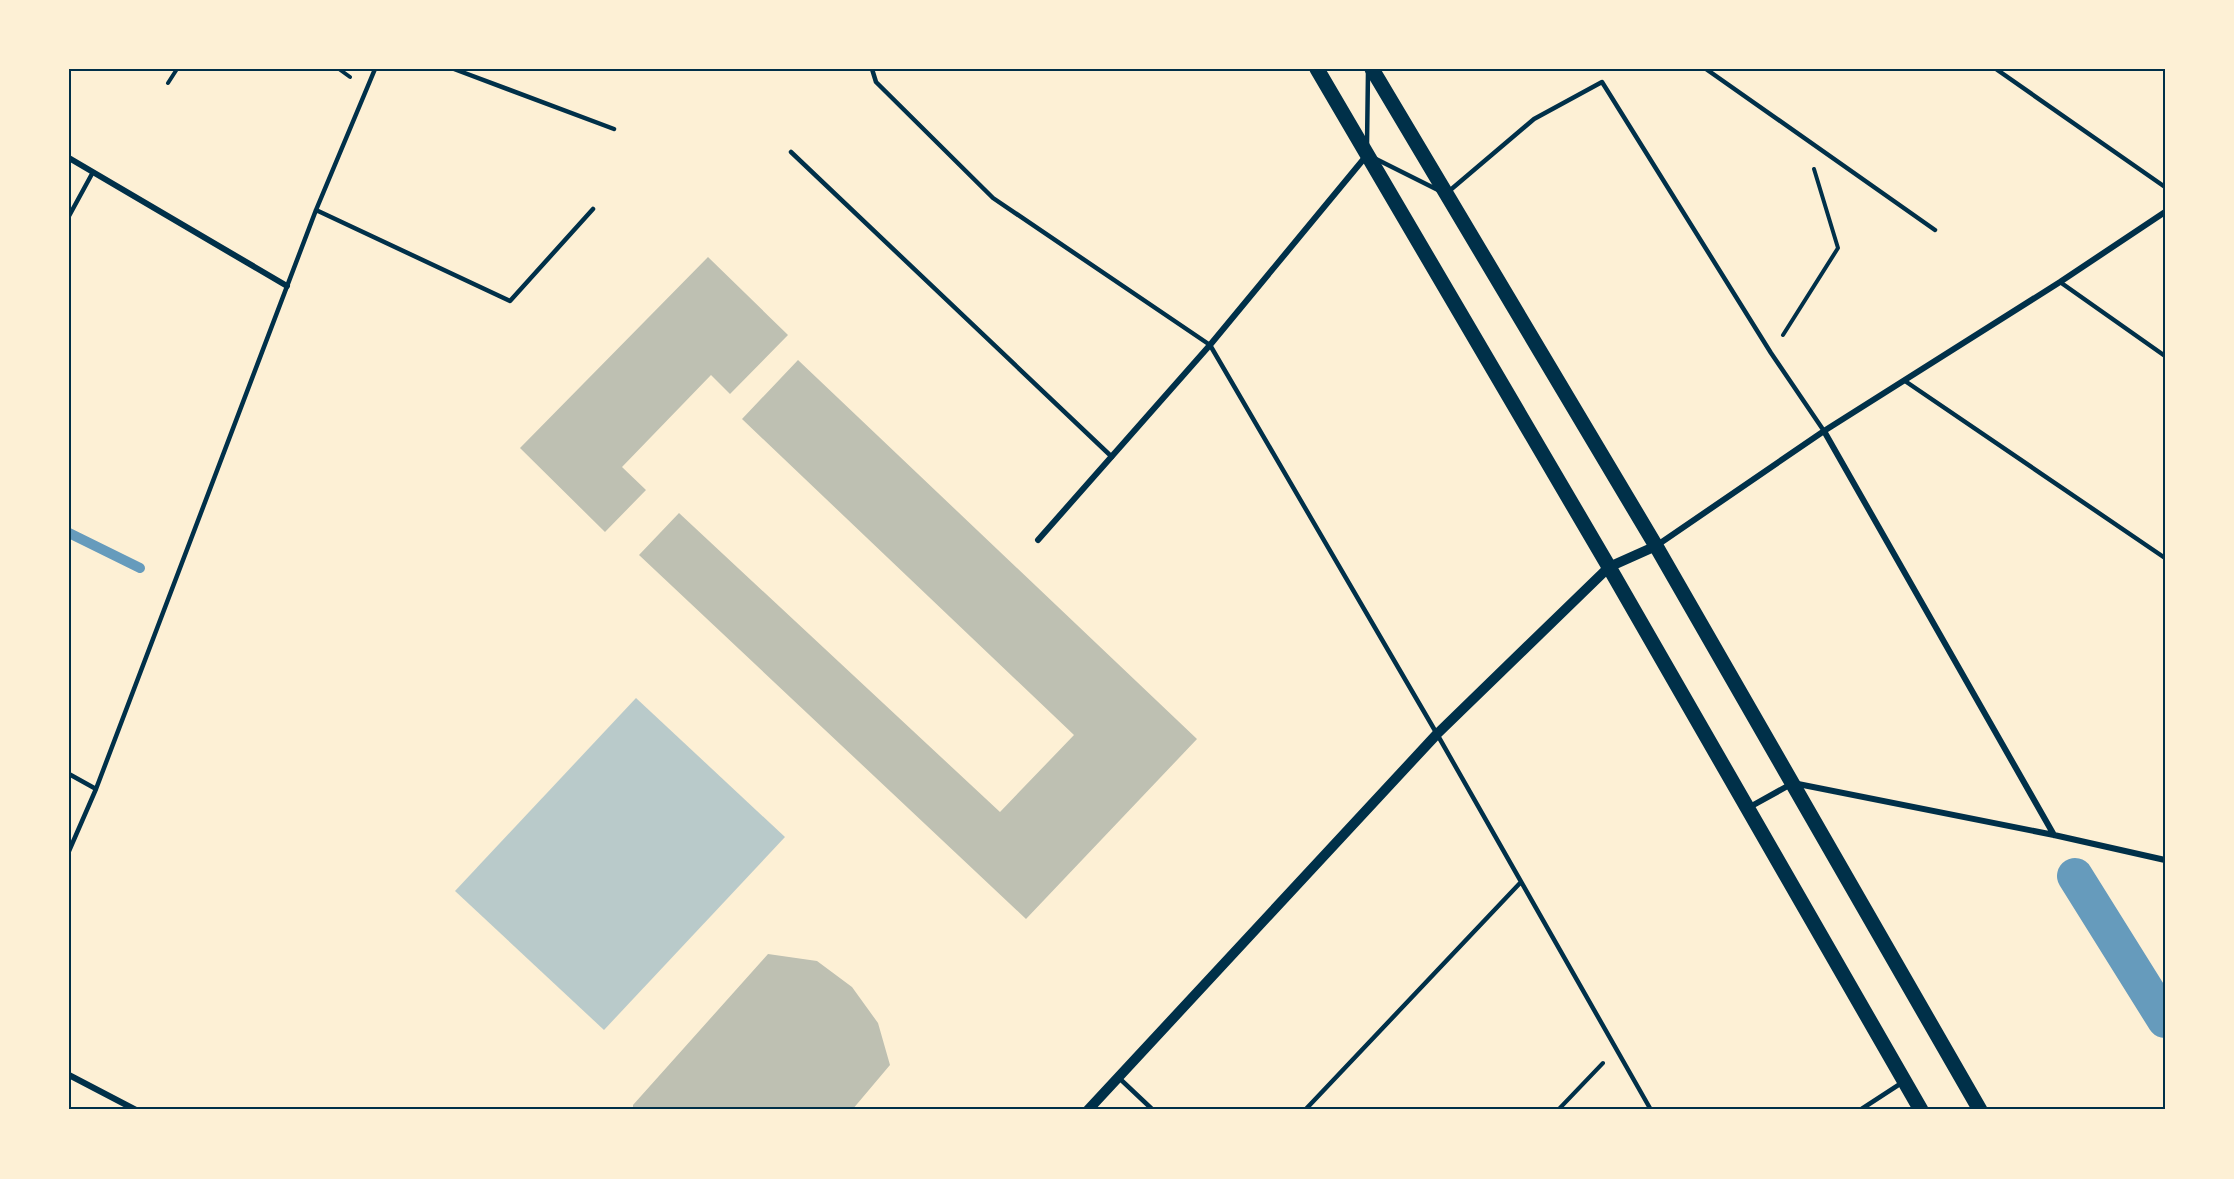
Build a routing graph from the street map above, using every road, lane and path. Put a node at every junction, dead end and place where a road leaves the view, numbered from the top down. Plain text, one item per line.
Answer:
1 (177, 69) edge
2 (375, 69) edge
3 (454, 69) edge
4 (872, 69) edge
5 (1317, 69) edge
6 (1370, 69) edge
7 (1706, 69) edge
8 (1996, 69) edge
9 (168, 83) dead end
10 (614, 129) dead end
11 (1806, 141) junction
12 (791, 152) dead end
13 (1367, 155) junction
14 (69, 158) edge
15 (93, 172) junction
16 (2165, 187) edge
17 (1446, 194) junction
18 (593, 209) dead end
19 (316, 210) junction
20 (2165, 212) edge
21 (69, 216) edge
22 (1935, 230) dead end
23 (2060, 282) junction
24 (287, 286) junction
25 (1210, 345) junction
26 (1771, 353) junction
27 (2165, 356) edge
28 (1905, 381) junction
29 (1824, 431) junction
30 (1112, 457) junction
31 (1038, 540) dead end
32 (1656, 546) junction
33 (2165, 558) edge
34 (1609, 567) junction
35 (1437, 734) junction
36 (69, 774) edge
37 (1793, 783) junction
38 (96, 789) junction
39 (1747, 809) junction
40 (2054, 835) junction
41 (69, 851) edge
42 (2165, 860) edge
43 (1521, 882) junction
44 (1617, 1048) junction
45 (69, 1075) edge
46 (1118, 1077) junction
47 (1904, 1081) junction
48 (136, 1110) edge
49 (1088, 1110) edge
50 (1153, 1110) edge
51 (1305, 1110) edge
52 (1558, 1110) edge
53 (1651, 1110) edge
54 (1860, 1110) edge
55 (1921, 1110) edge
56 (1980, 1110) edge

1 - 9 path
2 - 19 lane
3 - 10 lane
4 - 25 lane
5 - 13 main road
6 - 13 lane
6 - 17 main road
7 - 11 lane
8 - 16 lane
11 - 22 lane
11 - 26 path
12 - 30 lane
13 - 17 lane
13 - 25 street
13 - 34 main road
14 - 15 street
15 - 21 lane
15 - 24 street
17 - 26 lane
17 - 32 main road
18 - 19 lane
19 - 24 lane
20 - 23 street
23 - 27 lane
23 - 28 street
24 - 38 lane
25 - 30 street
25 - 35 lane
26 - 29 lane
28 - 29 street
28 - 33 lane
29 - 32 street
29 - 40 street
30 - 31 street
32 - 34 street
32 - 37 main road
34 - 35 street
34 - 39 main road
35 - 43 lane
35 - 46 street
36 - 38 lane
37 - 39 street
37 - 40 street
37 - 56 main road
38 - 41 lane
39 - 47 main road
40 - 42 street
43 - 44 lane
43 - 51 lane
44 - 52 path
44 - 53 lane
45 - 48 street
46 - 49 street
46 - 50 lane
47 - 54 lane
47 - 55 main road

